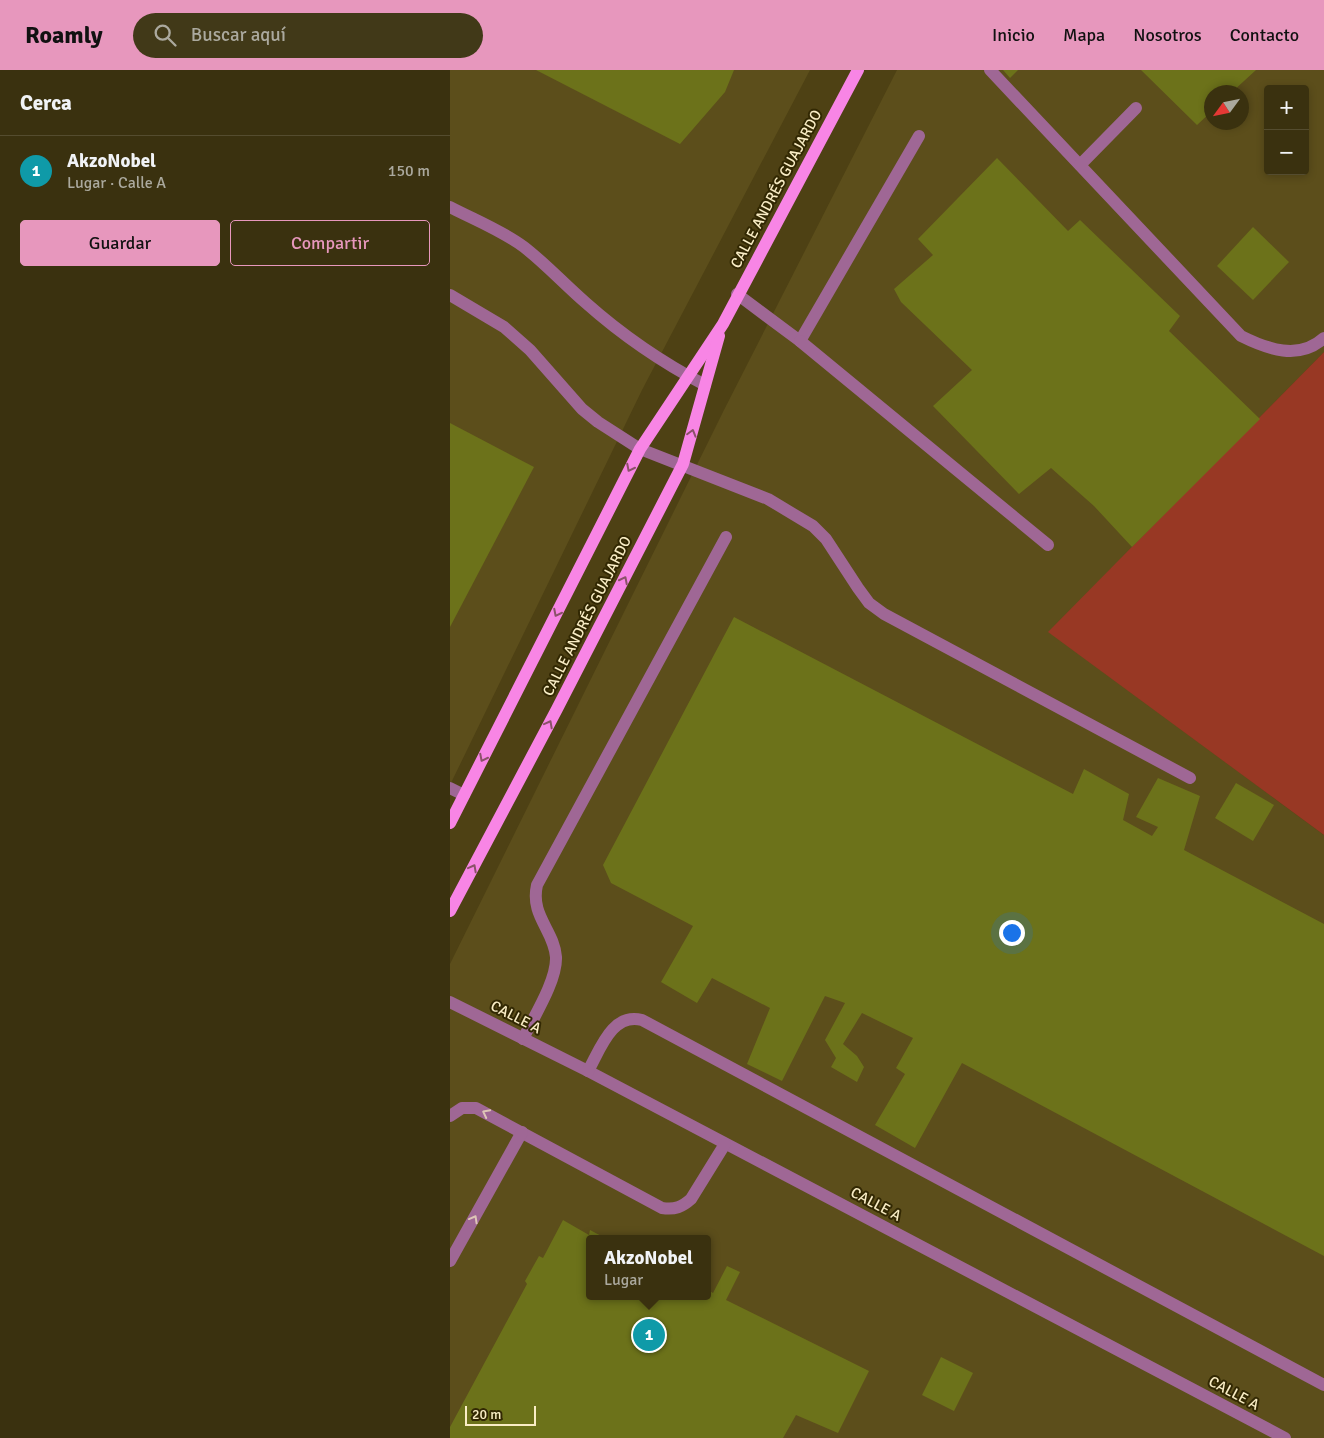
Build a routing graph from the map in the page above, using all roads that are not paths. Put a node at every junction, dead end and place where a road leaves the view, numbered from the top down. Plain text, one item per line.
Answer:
1 (858, 70) edge
2 (990, 70) edge
3 (1136, 108) dead end
4 (919, 136) dead end
5 (1080, 165) junction
6 (450, 207) edge
7 (737, 294) junction
8 (450, 295) edge
9 (722, 324) junction
10 (1324, 338) edge
11 (800, 341) junction
12 (688, 376) junction
13 (705, 385) junction
14 (640, 449) junction
15 (683, 464) junction
16 (726, 537) dead end
17 (1048, 544) dead end
18 (1190, 778) dead end
19 (450, 788) edge
20 (464, 795) junction
21 (450, 823) edge
22 (450, 911) edge
23 (450, 1002) edge
24 (523, 1039) junction
25 (588, 1072) junction
26 (450, 1116) edge
27 (522, 1132) junction
28 (726, 1144) junction
29 (450, 1261) edge
30 (1324, 1385) edge
31 (1285, 1438) edge

1 - 7 main road, CALLE ANDRÉS GUAJARDO
2 - 5 street
3 - 5 street
4 - 11 street
5 - 10 street
6 - 12 street
7 - 9 main road, CALLE ANDRÉS GUAJARDO
7 - 11 street
8 - 14 street
9 - 12 main road, CALLE ANDRÉS GUAJARDO
9 - 13 main road, CALLE ANDRÉS GUAJARDO
11 - 17 street
12 - 13 street
12 - 14 main road, CALLE ANDRÉS GUAJARDO
15 -> 13 main road, CALLE ANDRÉS GUAJARDO
14 - 15 street
14 -> 20 main road, CALLE ANDRÉS GUAJARDO
15 - 18 street
22 -> 15 main road, CALLE ANDRÉS GUAJARDO
16 - 24 street
19 - 20 street
20 - 21 main road, CALLE ANDRÉS GUAJARDO
23 - 24 street, CALLE A
24 - 25 street, CALLE A
25 - 28 street, CALLE A
25 - 30 street
27 -> 26 street
27 - 28 street
29 -> 27 street
28 - 31 street, CALLE A

